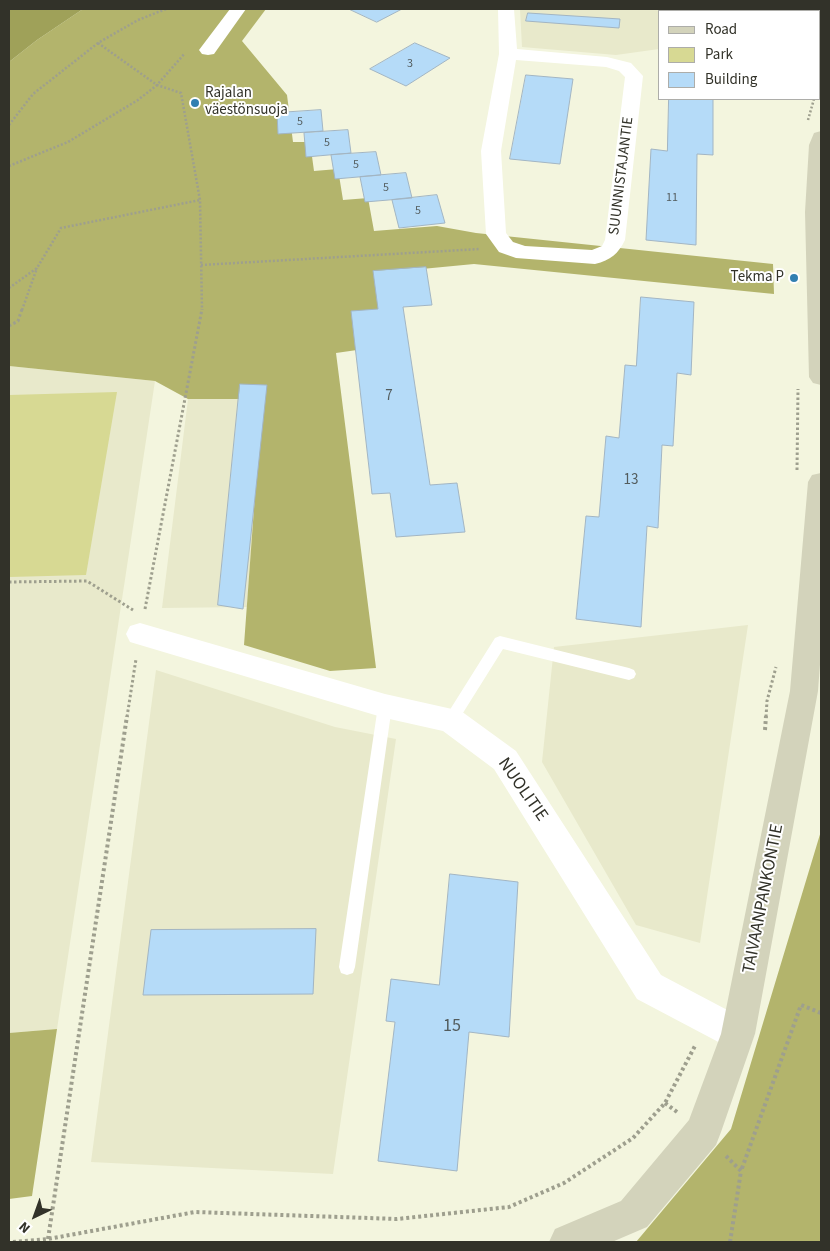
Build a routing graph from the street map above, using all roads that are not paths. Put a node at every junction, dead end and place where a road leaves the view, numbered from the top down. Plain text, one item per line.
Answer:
1 (238, 9) edge
2 (506, 9) edge
3 (208, 50) dead end
4 (508, 54) junction
5 (821, 136) edge
6 (819, 178) edge
7 (821, 377) edge
8 (821, 482) edge
9 (142, 626) road end
10 (629, 674) dead end
11 (385, 706) junction
12 (451, 720) junction
13 (347, 967) dead end
14 (738, 1034) junction
15 (568, 1242) edge

1 - 3 street
2 - 4 street
4 - 4 street, SUUNNISTAJANTIE
5 - 6 street
6 - 7 street
8 - 14 street, TAIVAANPANKONTIE
9 - 11 street, NUOLITIE
10 - 12 lane
11 - 12 street, NUOLITIE
11 - 13 lane
12 - 14 street, NUOLITIE
14 - 15 street, TAIVAANPANKONTIE

